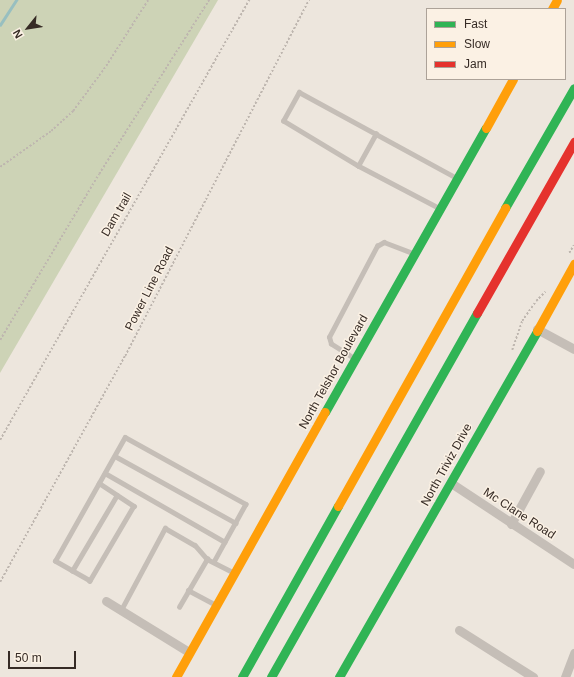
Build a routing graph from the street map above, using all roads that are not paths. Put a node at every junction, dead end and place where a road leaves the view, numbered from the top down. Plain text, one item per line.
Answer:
1 (512, 80) edge
2 (574, 88) edge
3 (376, 134) junction
4 (574, 142) edge
5 (358, 166) junction
6 (457, 178) junction
7 (439, 209) junction
8 (414, 254) junction
9 (574, 264) edge
10 (537, 328) junction
11 (574, 349) edge
12 (355, 359) junction
13 (115, 456) junction
14 (540, 471) dead end
15 (105, 473) junction
16 (451, 483) junction
17 (99, 484) junction
18 (117, 494) junction
19 (236, 523) junction
20 (511, 524) junction
21 (225, 542) junction
22 (207, 559) junction
23 (214, 562) junction
24 (574, 564) edge
25 (72, 571) junction
26 (234, 573) junction
27 (188, 590) junction
28 (106, 601) dead end
29 (216, 605) junction
30 (179, 607) dead end
31 (121, 610) junction
32 (460, 630) dead end
33 (189, 652) junction
34 (574, 654) edge
35 (176, 677) edge
36 (242, 677) edge
37 (271, 677) edge
38 (339, 677) edge
39 (533, 677) edge
40 (565, 677) edge

1 - 6 main road, North Telshor Boulevard
2 - 36 main road
3 - 5 lane
3 - 5 lane
3 - 6 lane
4 - 37 main road
5 - 7 lane
6 - 7 main road, North Telshor Boulevard
7 - 8 main road, North Telshor Boulevard
8 - 12 main road, North Telshor Boulevard
8 - 12 lane
9 - 10 main road, North Triviz Drive
10 - 11 street
10 - 16 main road, North Triviz Drive
12 - 26 main road, North Telshor Boulevard
13 - 15 lane
13 - 19 lane
13 - 19 lane
14 - 20 street
15 - 17 lane
15 - 21 lane
16 - 20 street, Mc Clane Road
16 - 38 main road, North Triviz Drive
17 - 18 lane
17 - 25 lane
18 - 25 lane
18 - 25 lane
19 - 21 lane
20 - 24 street, Mc Clane Road
21 - 23 lane
22 - 23 lane
22 - 27 lane
22 - 31 lane
23 - 26 lane
26 - 29 main road, North Telshor Boulevard
27 - 29 lane
27 - 30 lane
28 - 31 street
29 - 33 main road, North Telshor Boulevard
31 - 33 street
32 - 39 street
33 - 35 main road, North Telshor Boulevard
34 - 40 street

